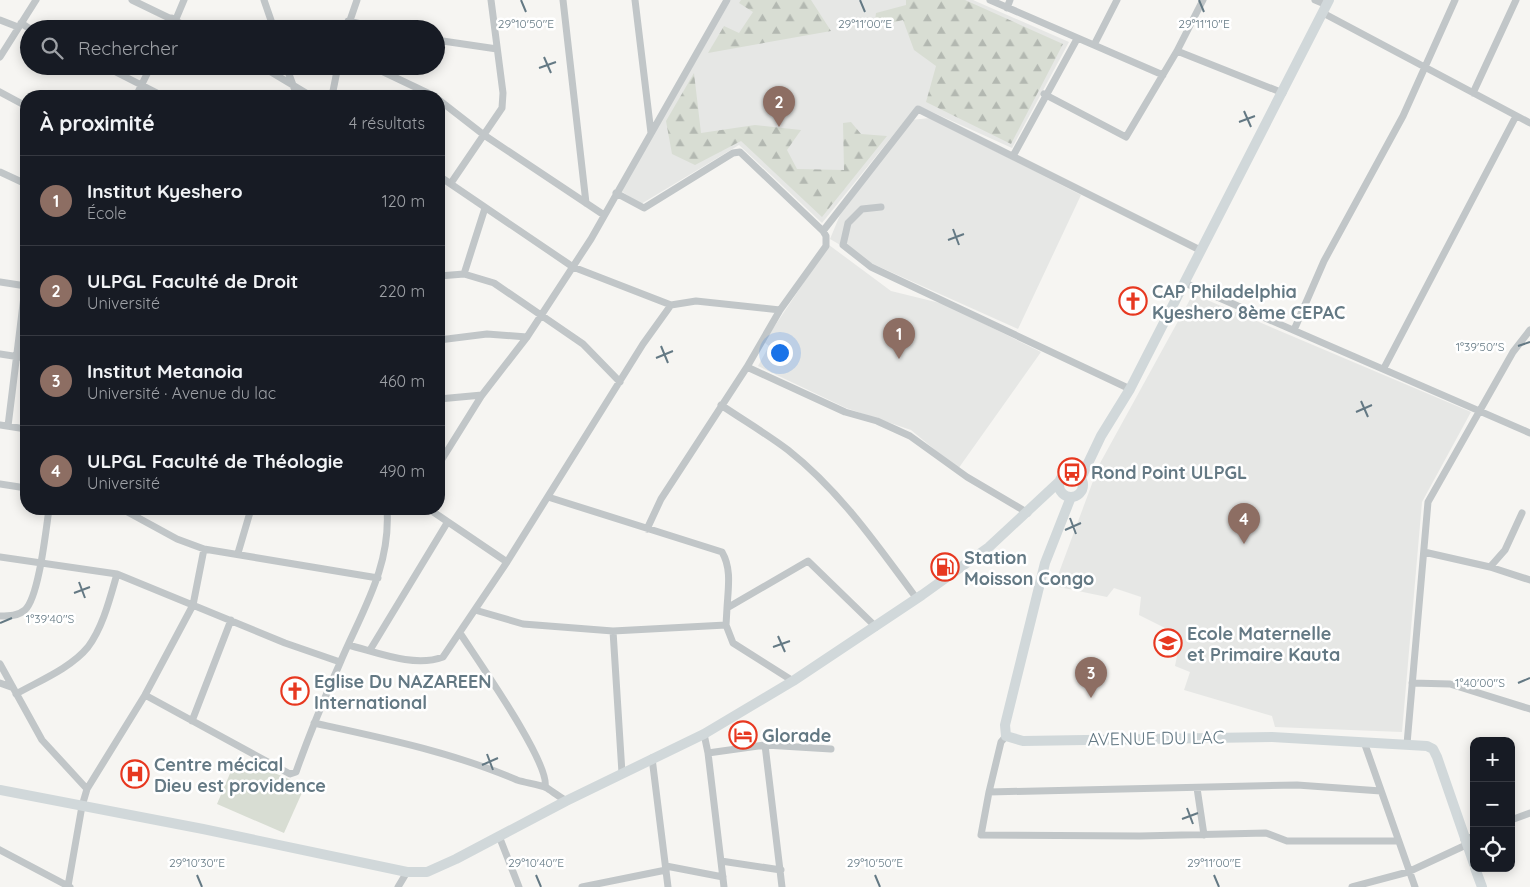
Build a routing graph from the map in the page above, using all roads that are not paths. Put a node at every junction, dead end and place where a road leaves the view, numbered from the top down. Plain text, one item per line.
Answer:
1 (36, 0) edge
2 (132, 0) edge
3 (184, 0) edge
4 (264, 0) edge
5 (357, 0) edge
6 (491, 0) edge
7 (563, 0) edge
8 (635, 0) edge
9 (727, 0) edge
10 (990, 0) edge
11 (1010, 0) edge
12 (1117, 0) edge
13 (1203, 0) edge
14 (1315, 0) edge
15 (1455, 0) edge
16 (1516, 0) edge
17 (1326, 6) edge
18 (1007, 8) junction
19 (174, 19) joint
20 (0, 20) edge
21 (22, 20) edge
22 (271, 20) edge
23 (350, 20) edge
24 (19, 25) joint
25 (1076, 39) junction
26 (445, 41) edge
27 (1094, 45) junction
28 (498, 49) junction
29 (1177, 51) junction
30 (0, 57) edge
31 (1424, 67) junction
32 (122, 75) edge
33 (146, 75) edge
34 (276, 75) edge
35 (289, 75) edge
36 (336, 75) edge
37 (390, 75) edge
38 (1163, 76) junction
39 (292, 84) junction
40 (141, 85) junction
41 (139, 90) edge
42 (151, 90) edge
43 (294, 90) edge
44 (302, 90) edge
45 (333, 90) edge
46 (421, 90) edge
47 (0, 92) edge
48 (1283, 93) junction
49 (1473, 93) junction
50 (1044, 94) junction
51 (20, 103) edge
52 (445, 105) edge
53 (1516, 116) junction
54 (1530, 123) edge
55 (651, 133) junction
56 (484, 135) junction
57 (1013, 156) junction
58 (0, 172) edge
59 (445, 180) edge
60 (20, 181) edge
61 (451, 183) junction
62 (616, 193) junction
63 (586, 203) junction
64 (881, 207) dead end
65 (485, 208) junction
66 (604, 215) junction
67 (823, 231) junction
68 (1200, 250) junction
69 (573, 266) junction
70 (464, 274) junction
71 (445, 276) edge
72 (0, 282) edge
73 (1185, 283) junction
74 (20, 284) edge
75 (671, 305) junction
76 (780, 310) junction
77 (542, 315) junction
78 (20, 323) edge
79 (1294, 330) junction
80 (1530, 330) edge
81 (527, 337) junction
82 (445, 339) edge
83 (0, 354) edge
84 (15, 356) junction
85 (20, 357) edge
86 (747, 367) junction
87 (1384, 368) junction
88 (620, 382) junction
89 (1130, 389) junction
90 (482, 395) junction
91 (445, 398) edge
92 (721, 405) junction
93 (1480, 411) junction
94 (0, 425) edge
95 (8, 426) junction
96 (20, 428) edge
97 (1530, 433) edge
98 (445, 454) edge
99 (1081, 478) junction
100 (1061, 480) junction
101 (0, 484) edge
102 (20, 487) edge
103 (548, 497) junction
104 (1071, 497) junction
105 (1028, 513) junction
106 (1522, 513) dead end
107 (48, 515) edge
108 (133, 515) edge
109 (249, 515) edge
110 (387, 515) edge
111 (437, 515) edge
112 (447, 523) junction
113 (647, 529) junction
114 (204, 548) junction
115 (1424, 552) junction
116 (238, 553) junction
117 (0, 557) edge
118 (506, 562) junction
119 (41, 563) junction
120 (1490, 567) junction
121 (118, 574) junction
122 (378, 578) junction
123 (1530, 580) edge
124 (918, 599) junction
125 (193, 605) junction
126 (727, 608) junction
127 (475, 610) junction
128 (0, 616) edge
129 (231, 620) junction
130 (726, 625) junction
131 (876, 627) junction
132 (614, 631) junction
133 (460, 634) junction
134 (348, 645) junction
135 (370, 650) junction
136 (340, 662) junction
137 (0, 664) edge
138 (793, 681) junction
139 (0, 683) edge
140 (1412, 683) junction
141 (11, 687) junction
142 (16, 694) junction
143 (145, 695) junction
144 (1530, 709) edge
145 (192, 721) junction
146 (314, 723) junction
147 (704, 734) junction
148 (1006, 736) junction
149 (1364, 742) junction
150 (1407, 744) junction
151 (765, 745) junction
152 (831, 749) dead end
153 (708, 753) junction
154 (652, 758) junction
155 (622, 773) junction
156 (546, 788) junction
157 (1197, 788) junction
158 (87, 789) junction
159 (0, 790) edge
160 (1382, 791) junction
161 (989, 792) junction
162 (566, 801) junction
163 (82, 806) junction
164 (1530, 813) edge
165 (1515, 819) edge
166 (1204, 835) junction
167 (499, 836) junction
168 (1397, 840) junction
169 (1468, 840) edge
170 (0, 850) edge
171 (721, 861) junction
172 (666, 868) junction
173 (781, 870) junction
174 (407, 872) junction
175 (1408, 872) junction
176 (1476, 872) edge
177 (723, 877) junction
178 (69, 887) edge
179 (398, 887) edge
180 (519, 887) edge
181 (582, 887) edge
182 (668, 887) edge
183 (724, 887) edge
184 (782, 887) edge
185 (1352, 887) edge
186 (1415, 887) edge
187 (1482, 887) edge

1 - 21 street
2 - 19 street
3 - 19 street
4 - 22 street
5 - 23 street
6 - 28 street
7 - 63 street
8 - 55 street
9 - 55 street
10 - 18 street
11 - 18 street
12 - 27 street
13 - 29 street
14 - 17 street
15 - 31 street
16 - 49 street
17 - 31 street
17 - 48 main road
18 - 25 street
20 - 24 street
24 - 30 street
25 - 27 street
25 - 50 street
26 - 28 street
27 - 38 street
28 - 56 street
29 - 38 street
29 - 48 street
31 - 49 street
31 - 79 street
32 - 40 street
33 - 40 street
34 - 39 street
35 - 39 street
36 - 45 street
37 - 46 street
38 - 50 street
39 - 43 street
39 - 44 street
40 - 41 street
40 - 42 street
47 - 51 street
48 - 68 main road
49 - 53 street
50 - 57 street
52 - 56 street
53 - 54 street
53 - 87 street
55 - 62 street
56 - 61 street
56 - 63 street
57 - 67 street
57 - 68 street
58 - 60 street
59 - 61 street
61 - 65 street
62 - 66 street
62 - 67 street
63 - 66 street
64 - 89 street
65 - 69 street
65 - 70 street
66 - 69 street
67 - 76 street
68 - 73 main road
69 - 75 street
69 - 77 street
70 - 71 street
70 - 77 street
72 - 74 street
73 - 79 street
73 - 89 main road
75 - 76 street
75 - 88 street
76 - 86 street
77 - 81 street
77 - 88 street
78 - 84 street
79 - 87 street
80 - 93 street
81 - 82 street
81 - 90 street
83 - 84 street
84 - 85 street
84 - 95 street
86 - 92 street
86 - 105 street
87 - 93 street
88 - 103 street
89 - 99 main road
90 - 91 street
90 - 98 street
92 - 113 street
92 - 124 street
93 - 97 street
93 - 115 street
94 - 95 street
95 - 96 street
99 - 100 main road
99 - 104 main road
100 - 104 main road
100 - 105 main road
101 - 102 street
103 - 113 street
103 - 118 street
104 - 148 main road
105 - 124 main road
106 - 120 street
107 - 119 street
108 - 114 street
109 - 116 street
110 - 122 street
111 - 112 street
112 - 118 street
112 - 135 street
113 - 126 street
114 - 116 street
114 - 125 street
115 - 120 street
115 - 140 street
116 - 122 street
117 - 119 street
118 - 127 street
119 - 121 street
119 - 128 street
120 - 123 street
121 - 125 street
121 - 142 street
122 - 134 street
124 - 131 main road
125 - 129 street
125 - 143 street
126 - 130 street
126 - 131 street
127 - 132 street
127 - 133 street
129 - 136 street
129 - 145 street
130 - 132 street
130 - 138 street
131 - 138 main road
132 - 155 street
133 - 135 street
133 - 156 street
134 - 135 street
134 - 136 street
136 - 146 street
137 - 141 street
138 - 147 main road
139 - 141 street
140 - 144 street
140 - 150 street
141 - 142 street
142 - 158 street
143 - 145 street
143 - 158 street
145 - 146 street
146 - 156 street
147 - 153 street
147 - 154 main road
148 - 149 main road, AVENUE DU LAC
148 - 161 street
149 - 150 main road, AVENUE DU LAC
149 - 160 street
150 - 169 main road, AVENUE DU LAC
151 - 152 street
151 - 153 street
151 - 173 street
153 - 171 street
154 - 155 main road
154 - 172 street
155 - 162 main road
156 - 162 street
157 - 160 street
157 - 161 street
157 - 166 street
158 - 163 street
159 - 163 main road
160 - 168 street
161 - 166 street
162 - 167 main road
163 - 174 main road
163 - 178 street
164 - 165 street
166 - 168 street
167 - 174 main road
167 - 180 street
168 - 175 street
169 - 175 street
170 - 178 street
171 - 173 street
171 - 177 street
172 - 177 street
172 - 181 street
172 - 182 street
173 - 184 street
174 - 179 street
175 - 185 street
175 - 186 street
176 - 187 main road
177 - 183 street

